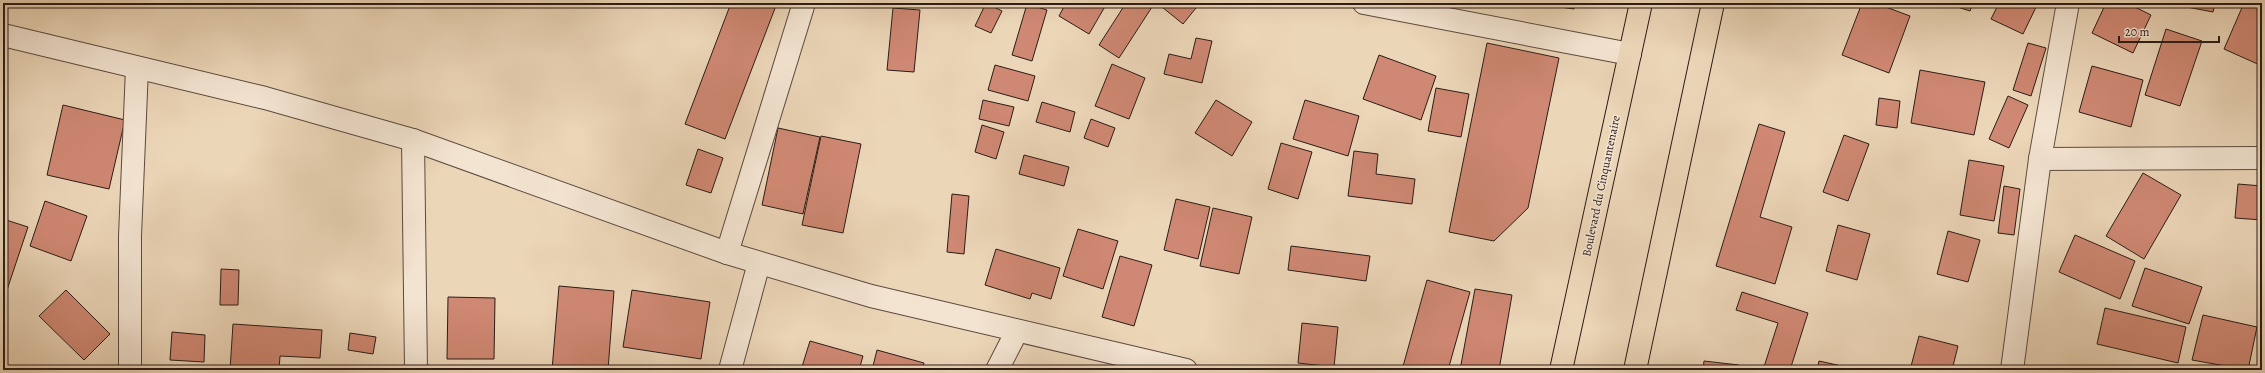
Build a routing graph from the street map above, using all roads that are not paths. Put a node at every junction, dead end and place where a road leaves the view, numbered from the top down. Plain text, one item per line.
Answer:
1 (804, 3) edge
2 (1364, 3) edge
3 (1641, 3) edge
4 (1713, 3) edge
5 (2068, 3) edge
6 (3, 35) edge
7 (1630, 54) junction
8 (137, 68) junction
9 (413, 140) junction
10 (2262, 158) edge
11 (2040, 159) junction
12 (727, 253) junction
13 (759, 263) junction
14 (1017, 331) junction
15 (130, 370) edge
16 (416, 370) edge
17 (730, 370) edge
18 (997, 370) edge
19 (1186, 370) edge
20 (1561, 370) edge
21 (1635, 370) edge
22 (2012, 370) edge

1 - 12 street
2 - 7 street
3 - 7 main road, Boulevard du Cinquantenaire
4 - 21 main road
5 - 11 street
6 - 8 street
7 - 20 main road, Boulevard du Cinquantenaire
8 - 9 street
8 - 15 street
9 - 12 street
9 - 16 street
10 - 11 street
11 - 22 street
12 - 13 street
13 - 14 street
13 - 17 street
14 - 18 street
14 - 19 street

